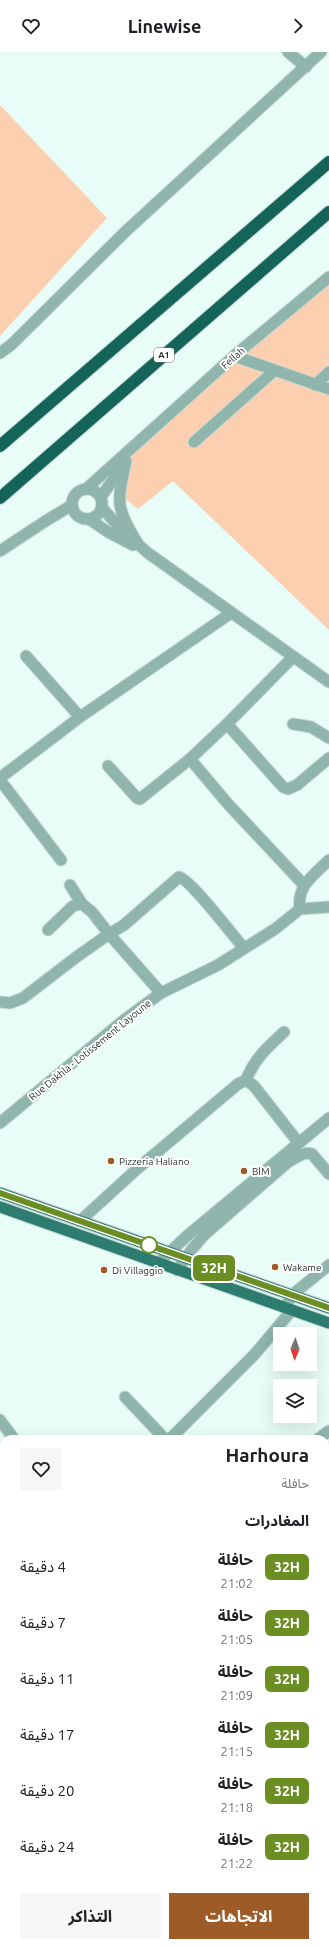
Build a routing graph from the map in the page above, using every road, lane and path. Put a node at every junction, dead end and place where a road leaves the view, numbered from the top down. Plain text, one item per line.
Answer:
1 (288, 52) edge
2 (321, 52) edge
3 (306, 67) junction
4 (329, 162) edge
5 (329, 212) edge
6 (329, 277) edge
7 (0, 353) edge
8 (234, 356) junction
9 (274, 371) junction
10 (329, 372) edge
11 (315, 384) junction
12 (329, 389) edge
13 (139, 442) junction
14 (194, 442) dead end
15 (0, 446) edge
16 (126, 461) junction
17 (86, 489) junction
18 (101, 497) junction
19 (0, 498) edge
20 (72, 506) junction
21 (102, 508) junction
22 (89, 519) junction
23 (138, 544) junction
24 (0, 551) edge
25 (148, 553) junction
26 (231, 613) junction
27 (26, 656) dead end
28 (294, 657) junction
29 (329, 682) edge
30 (80, 717) junction
31 (227, 724) junction
32 (293, 724) dead end
33 (329, 738) edge
34 (329, 758) edge
35 (190, 759) junction
36 (108, 766) dead end
37 (0, 779) edge
38 (61, 860) dead end
39 (329, 860) edge
40 (70, 885) dead end
41 (304, 885) junction
42 (82, 904) junction
43 (329, 908) edge
44 (300, 909) junction
45 (48, 930) dead end
46 (109, 934) junction
47 (244, 948) junction
48 (161, 993) junction
49 (0, 1002) edge
50 (284, 1032) dead end
51 (246, 1080) junction
52 (329, 1118) edge
53 (0, 1123) edge
54 (298, 1142) junction
55 (329, 1174) edge
56 (0, 1193) edge
57 (0, 1207) edge
58 (80, 1221) junction
59 (168, 1252) junction
60 (185, 1258) junction
61 (158, 1263) junction
62 (329, 1265) edge
63 (177, 1270) junction
64 (292, 1295) junction
65 (329, 1308) edge
66 (288, 1309) junction
67 (329, 1323) edge
68 (125, 1397) dead end
69 (0, 1420) edge
70 (11, 1435) edge
71 (161, 1435) edge
72 (174, 1435) edge

1 - 3 street
2 - 3 street
3 - 7 street
4 - 15 highway
5 - 19 highway, A1
6 - 8 street, Fellah
8 - 9 street
8 - 13 street, Fellah
9 - 11 street
9 - 14 street
10 - 11 street
11 - 12 street
13 - 16 street, Fellah
13 - 17 street, Fellah
16 - 18 street, Fellah
16 - 23 street
17 - 18 street
17 - 20 street, Fellah
18 - 21 street
20 - 22 street
20 - 24 street
21 - 22 street
21 - 23 street
22 - 25 street
23 - 25 street
25 - 26 street
26 - 28 street
26 - 30 street
27 - 30 street
28 - 29 street
28 - 31 street
30 - 37 street
31 - 34 street
31 - 35 street
32 - 33 street
35 - 36 street
35 - 41 street
37 - 38 street
39 - 41 street
40 - 42 street
41 - 44 street
42 - 45 street
42 - 46 street
43 - 44 street
44 - 47 street, Rue Dakhla - Lotissement Layoune
46 - 47 street
46 - 48 street
46 - 49 street
47 - 48 street, Rue Dakhla - Lotissement Layoune
48 - 53 street, Rue Dakhla - Lotissement Layoune
50 - 51 street
51 - 54 street
51 - 58 street
52 - 54 street
54 - 59 street
55 - 60 street
56 - 58 main road
57 - 61 main road
58 - 59 main road
59 - 60 main road
59 - 61 street
60 - 63 street
60 - 64 main road
61 - 63 main road
62 - 64 street
63 - 66 main road
64 - 65 main road
64 - 66 street
66 - 67 main road
66 - 72 street
68 - 71 street
69 - 70 street

